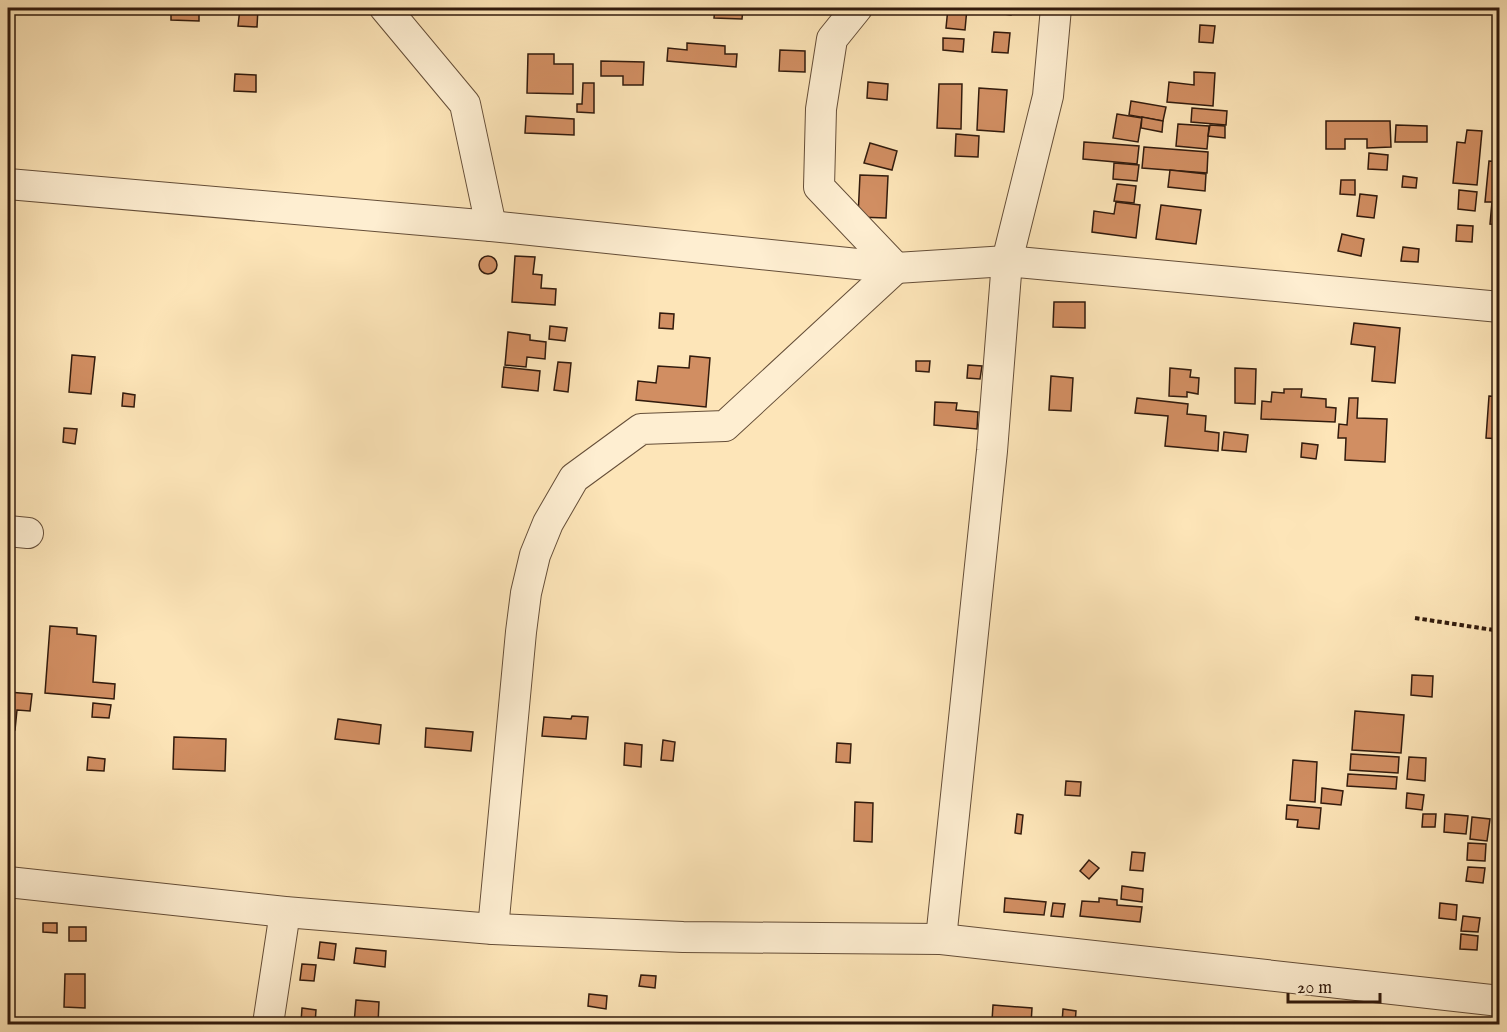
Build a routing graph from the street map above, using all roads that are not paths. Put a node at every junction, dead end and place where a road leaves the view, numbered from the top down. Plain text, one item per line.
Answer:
1 (384, 8) edge
2 (857, 8) edge
3 (1056, 8) edge
4 (8, 184) edge
5 (492, 226) junction
6 (1007, 261) junction
7 (896, 268) junction
8 (1500, 307) edge
9 (8, 882) edge
10 (285, 912) junction
11 (493, 929) junction
12 (941, 939) junction
13 (1500, 1001) edge
14 (268, 1024) edge

1 - 5 street
2 - 7 street
3 - 6 street
4 - 5 street
5 - 7 street
6 - 7 street
6 - 8 street
6 - 12 street
7 - 11 street
9 - 10 street
10 - 11 street
10 - 14 street
11 - 12 street
12 - 13 street

